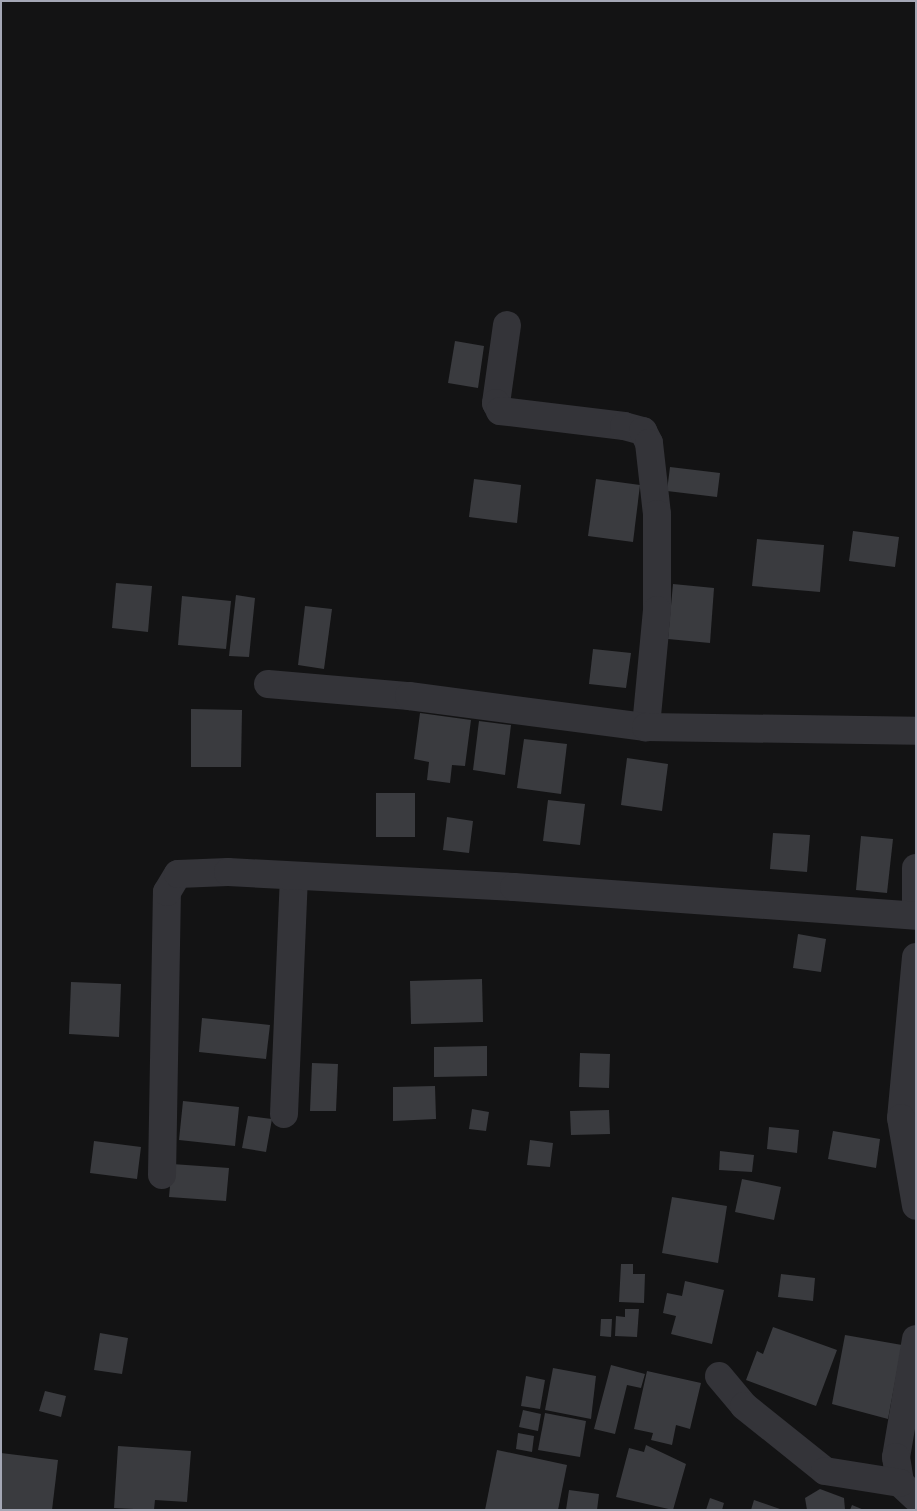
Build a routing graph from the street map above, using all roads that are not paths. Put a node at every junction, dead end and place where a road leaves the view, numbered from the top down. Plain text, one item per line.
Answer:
1 (507, 326) dead end
2 (268, 684) dead end
3 (646, 727) junction
4 (916, 732) edge
5 (916, 868) edge
6 (294, 877) junction
7 (916, 905) edge
8 (916, 916) edge
9 (916, 957) edge
10 (284, 1114) dead end
11 (162, 1175) dead end
12 (916, 1206) edge
13 (916, 1339) edge
14 (720, 1376) dead end
15 (908, 1490) edge

1 - 3 street
2 - 3 street
3 - 4 street
5 - 7 street
6 - 8 street
6 - 10 street
6 - 11 street
9 - 12 street
13 - 15 street
14 - 15 street

